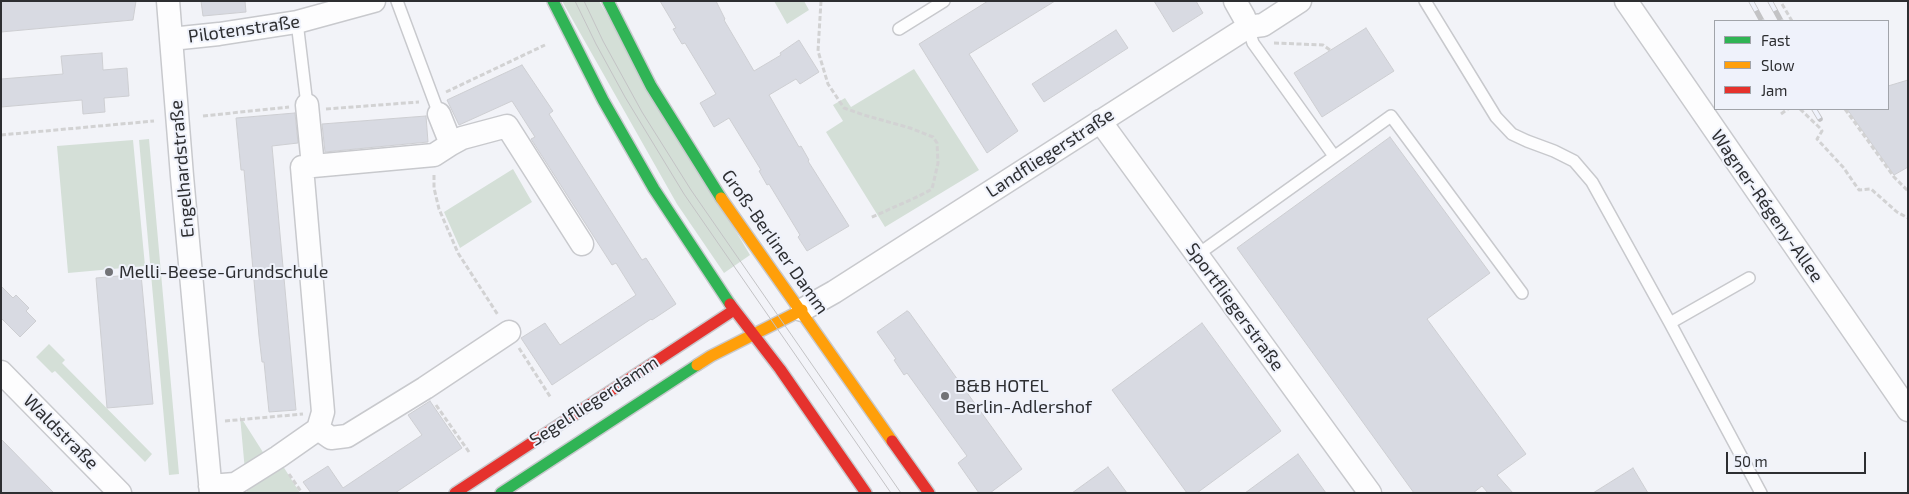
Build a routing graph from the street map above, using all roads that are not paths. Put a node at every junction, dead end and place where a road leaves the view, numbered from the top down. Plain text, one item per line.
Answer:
1 (168, 1) edge
2 (374, 1) edge
3 (396, 1) edge
4 (553, 1) edge
5 (608, 1) edge
6 (944, 1) edge
7 (1235, 1) edge
8 (1300, 1) edge
9 (1425, 1) edge
10 (1626, 1) edge
11 (297, 22) junction
12 (899, 29) dead end
13 (1250, 35) junction
14 (171, 39) junction
15 (307, 105) joint
16 (439, 114) joint
17 (1100, 121) junction
18 (443, 149) junction
19 (1334, 156) junction
20 (313, 166) junction
21 (582, 244) dead end
22 (1197, 255) junction
23 (1749, 278) dead end
24 (1522, 293) dead end
25 (734, 310) junction
26 (749, 310) dead end
27 (774, 310) dead end
28 (802, 310) junction
29 (1670, 322) junction
30 (509, 332) road end
31 (752, 335) junction
32 (1, 372) edge
33 (1908, 410) edge
34 (320, 421) junction
35 (211, 490) edge
36 (120, 493) edge
37 (455, 493) edge
38 (501, 493) edge
39 (866, 493) edge
40 (929, 493) edge
41 (1370, 493) edge
42 (1761, 493) edge

1 - 14 street, Engelhardstraße
2 - 11 street, Pilotenstraße
3 - 16 lane
4 - 25 main road
5 - 28 main road, Groß-Berliner Damm
6 - 12 lane
7 - 13 street
8 - 13 street, Landfliegerstraße
9 - 29 lane
10 - 33 street, Wagner-Régeny-Allee
11 - 14 street, Pilotenstraße
11 - 15 lane
13 - 17 street, Landfliegerstraße
13 - 19 lane
14 - 35 street, Engelhardstraße
15 - 20 street
16 - 18 street
17 - 22 street, Sportfliegerstraße
17 - 28 street, Landfliegerstraße
18 - 20 street
18 - 21 street
19 - 22 lane
19 - 24 lane
20 - 34 street
22 - 41 street, Sportfliegerstraße
23 - 29 lane
25 - 26 main road
25 - 31 main road
25 - 37 main road, Segelfliegerdamm
27 - 28 main road
28 - 31 main road, Segelfliegerdamm
28 - 40 main road, Groß-Berliner Damm
29 - 42 lane
30 - 34 street
31 - 38 main road, Segelfliegerdamm
31 - 39 main road
32 - 36 street, Waldstraße
34 - 35 street, Engelhardstraße

